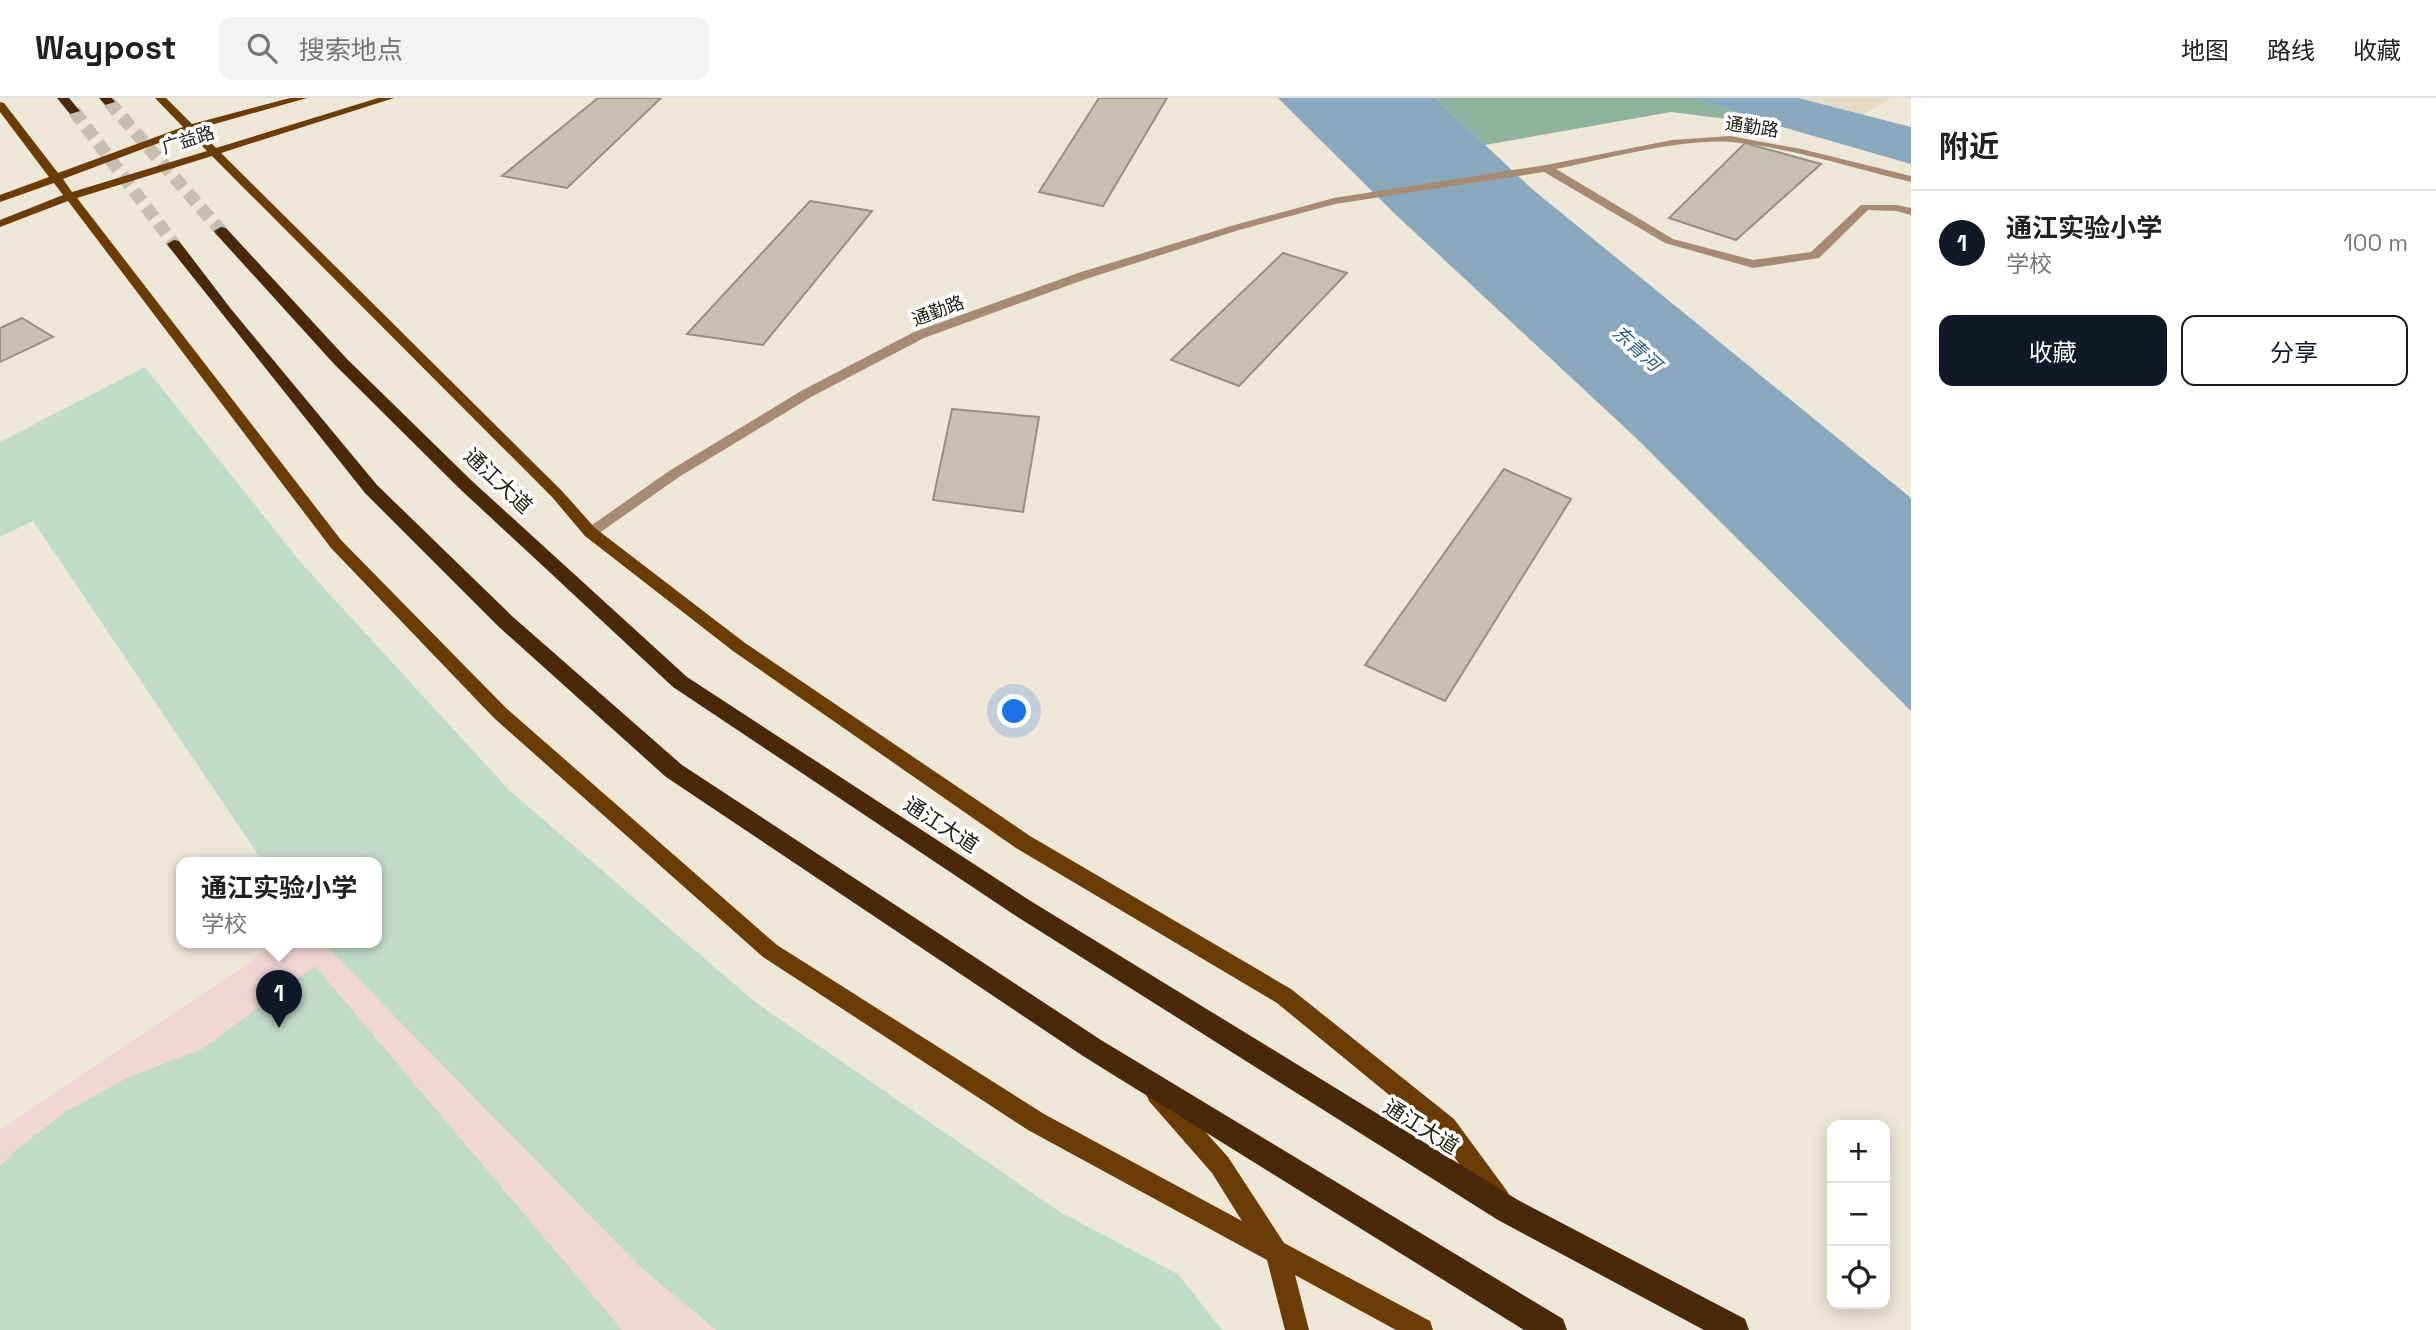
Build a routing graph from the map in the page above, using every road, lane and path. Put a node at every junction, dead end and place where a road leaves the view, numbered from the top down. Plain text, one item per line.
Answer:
1 (63, 98) edge
2 (160, 98) edge
3 (302, 98) edge
4 (389, 98) edge
5 (0, 105) edge
6 (74, 111) tunnel mouth
7 (189, 128) junction
8 (211, 150) junction
9 (1546, 168) junction
10 (55, 177) junction
11 (1911, 179) edge
12 (70, 196) junction
13 (0, 199) edge
14 (1911, 212) edge
15 (0, 224) edge
16 (221, 231) tunnel mouth
17 (174, 244) tunnel mouth
18 (590, 532) junction
19 (1146, 1081) junction
20 (1508, 1210) junction
21 (1278, 1255) junction
22 (1297, 1330) edge
23 (1421, 1330) edge
24 (1552, 1330) edge
25 (1734, 1330) edge

1 - 6 highway
2 - 7 main road
3 - 7 main road, 广益路
4 - 8 main road, 广益路
5 - 10 main road
7 - 8 main road
7 - 10 main road, 广益路
8 - 12 main road, 广益路
8 - 18 main road
9 - 11 street, 通勤路
9 - 14 street
9 - 18 street, 通勤路
10 - 12 main road
10 - 13 main road, 广益路
12 - 15 main road, 广益路
12 - 21 main road
16 - 20 highway, 通江大道
17 - 19 highway
18 - 20 main road
19 - 21 main road
19 - 24 highway
20 - 25 highway, 通江大道
21 - 22 main road
21 - 23 main road

